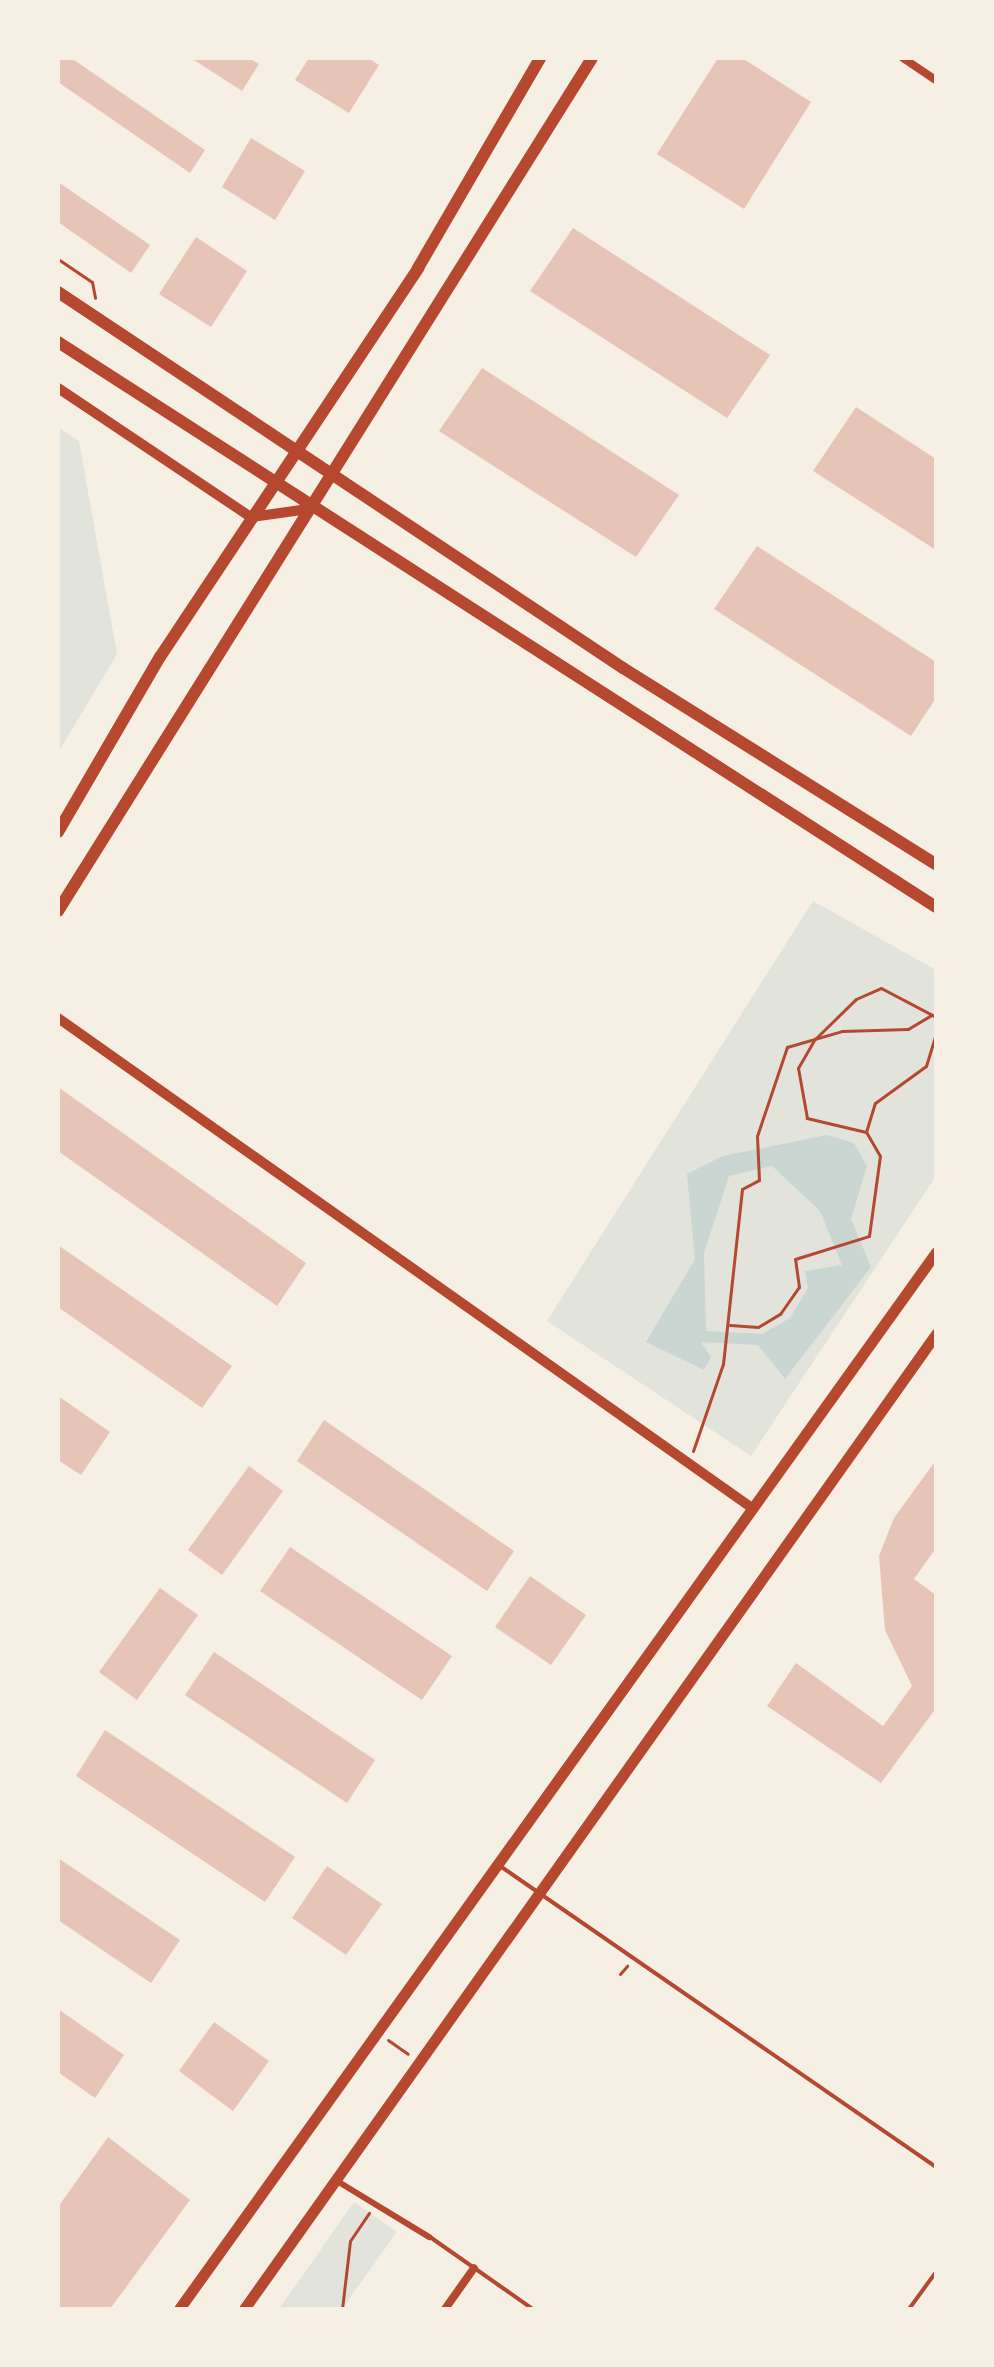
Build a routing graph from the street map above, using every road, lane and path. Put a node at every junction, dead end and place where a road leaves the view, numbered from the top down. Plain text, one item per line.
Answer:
1 (540, 58) edge
2 (592, 58) edge
3 (903, 58) edge
4 (936, 80) edge
5 (58, 259) edge
6 (58, 292) edge
7 (98, 313) junction
8 (58, 342) edge
9 (58, 388) edge
10 (300, 448) junction
11 (334, 471) junction
12 (272, 487) junction
13 (308, 509) junction
14 (251, 517) junction
15 (58, 832) edge
16 (936, 864) edge
17 (936, 907) edge
18 (58, 911) edge
19 (933, 1016) edge
20 (58, 1018) edge
21 (936, 1034) edge
22 (815, 1039) junction
23 (866, 1132) junction
24 (936, 1252) edge
25 (730, 1325) junction
26 (936, 1334) edge
27 (689, 1462) junction
28 (752, 1508) junction
29 (499, 1865) junction
30 (537, 1894) junction
31 (378, 2033) junction
32 (420, 2062) junction
33 (936, 2167) edge
34 (337, 2181) junction
35 (376, 2203) junction
36 (429, 2237) joint
37 (474, 2268) junction
38 (936, 2272) edge
39 (179, 2309) edge
40 (244, 2309) edge
41 (342, 2309) edge
42 (445, 2309) edge
43 (533, 2309) edge
44 (909, 2309) edge

1 - 10 main road
2 - 11 main road
3 - 4 street
5 - 7 path
6 - 7 main road
7 - 10 main road
8 - 12 main road
9 - 14 street
10 - 11 main road
10 - 12 main road
11 - 13 main road
11 - 16 main road
12 - 13 main road
12 - 14 main road
13 - 14 street
13 - 17 main road
13 - 18 main road
14 - 15 main road
19 - 22 path
19 - 22 path
20 - 27 street
21 - 23 path
22 - 23 path
22 - 25 path
23 - 25 path
24 - 28 main road
25 - 27 path
26 - 30 main road
27 - 28 street
28 - 29 main road
29 - 30 lane
29 - 31 main road
30 - 32 main road
30 - 33 lane
31 - 32 path
31 - 39 main road
32 - 34 main road
34 - 35 street
34 - 40 main road
35 - 36 street
35 - 41 path
36 - 37 lane
37 - 42 street
37 - 43 lane
38 - 44 lane

